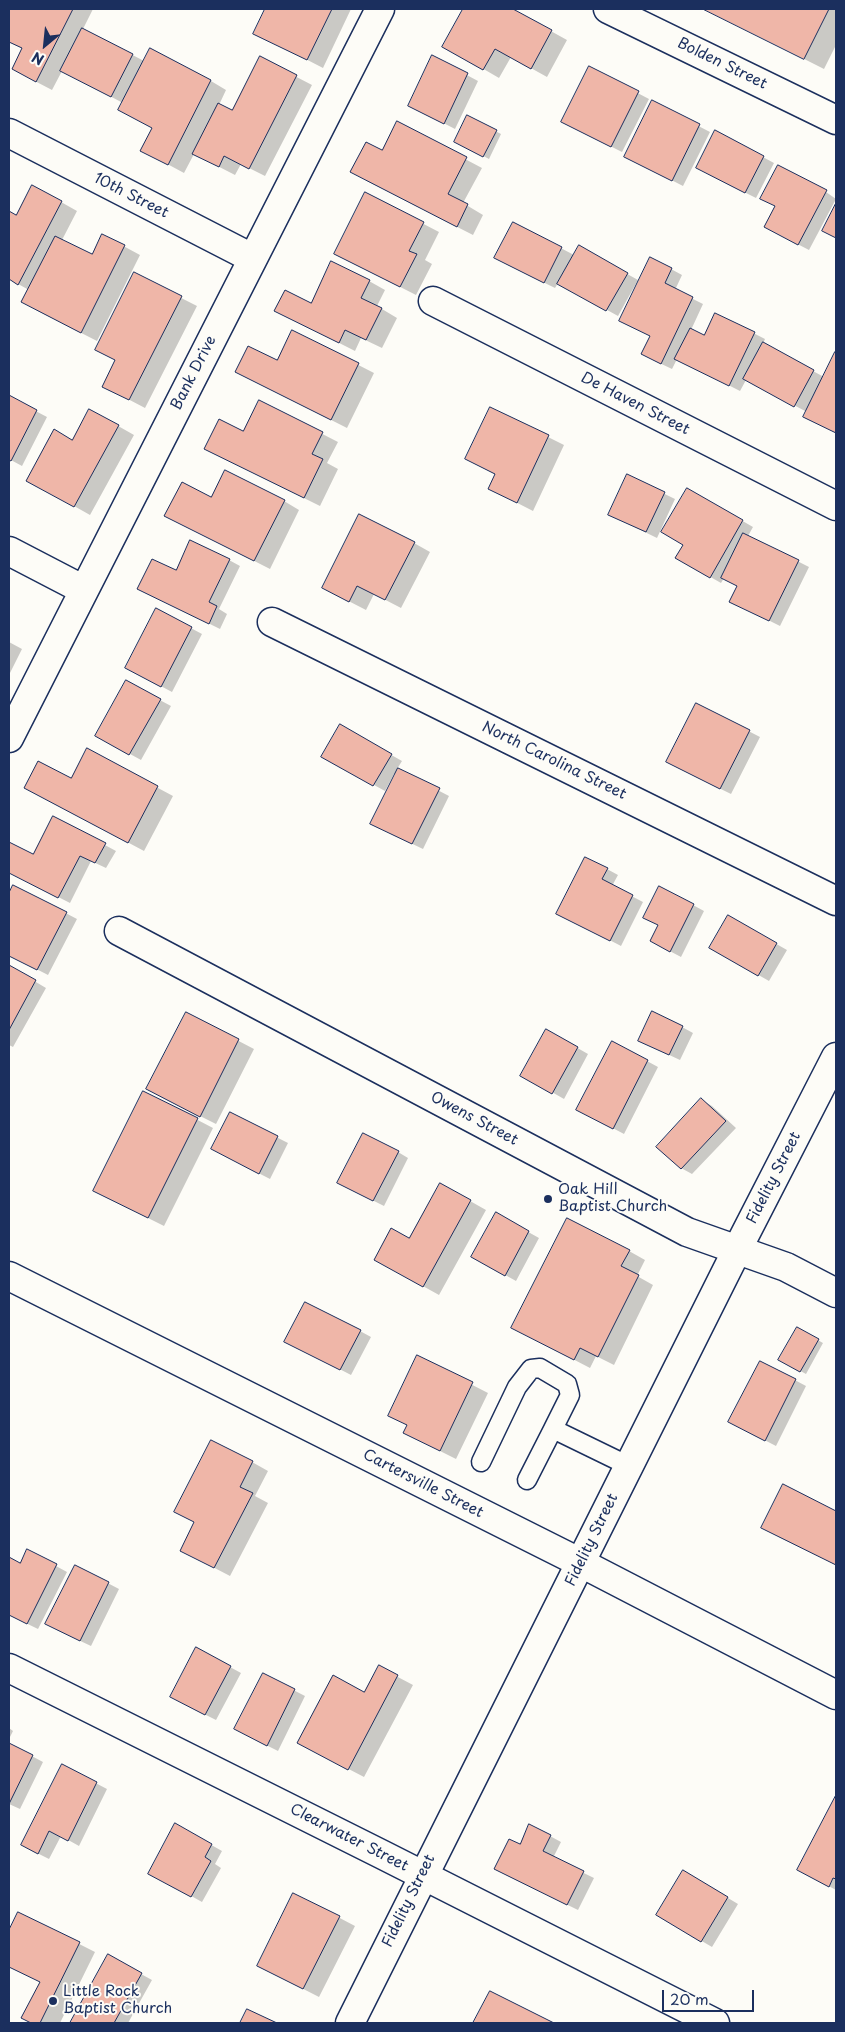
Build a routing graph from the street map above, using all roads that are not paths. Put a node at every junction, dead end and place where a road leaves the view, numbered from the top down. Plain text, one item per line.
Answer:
1 (380, 9) edge
2 (608, 9) edge
3 (836, 120) edge
4 (9, 133) edge
5 (252, 258) junction
6 (434, 301) dead end
7 (836, 506) edge
8 (9, 551) edge
9 (84, 590) junction
10 (272, 622) dead end
11 (9, 738) edge
12 (836, 901) edge
13 (118, 931) dead end
14 (836, 1057) edge
15 (736, 1250) junction
16 (9, 1276) edge
17 (836, 1293) edge
18 (553, 1429) junction
19 (481, 1462) dead end
20 (629, 1466) junction
21 (527, 1480) dead end
22 (581, 1562) junction
23 (9, 1668) edge
24 (836, 1695) edge
25 (422, 1875) junction
26 (350, 2023) edge
27 (715, 2023) edge

1 - 5 street, Bank Drive
2 - 3 street, Bolden Street
4 - 5 street, 10th Street
5 - 9 street, Bank Drive
6 - 7 street, De Haven Street
8 - 9 street
9 - 11 street, Bank Drive
10 - 12 street, North Carolina Street
13 - 15 street, Owens Street
14 - 15 street, Fidelity Street
15 - 17 street, Owens Street
15 - 20 street, Fidelity Street
16 - 22 street, Cartersville Street
18 - 19 lane
18 - 20 lane
18 - 21 lane
20 - 22 street, Fidelity Street
22 - 24 street, Cartersville Street
22 - 25 street, Fidelity Street
23 - 25 street, Clearwater Street
25 - 26 street, Fidelity Street
25 - 27 street, Clearwater Street

